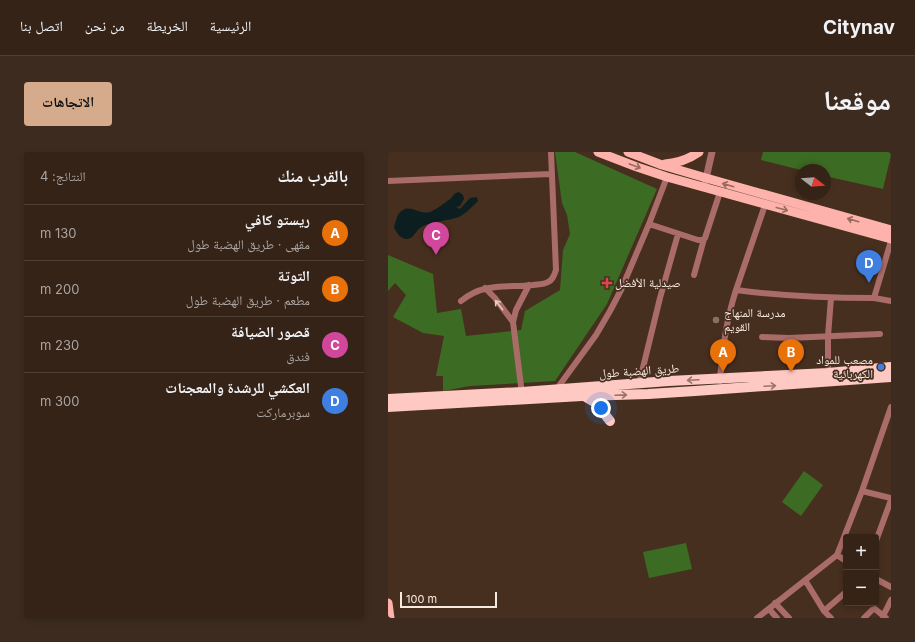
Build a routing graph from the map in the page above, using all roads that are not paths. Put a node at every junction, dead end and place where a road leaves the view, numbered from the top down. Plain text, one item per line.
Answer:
1 (551, 152) edge
2 (598, 152) edge
3 (628, 152) edge
4 (699, 152) edge
5 (712, 152) edge
6 (662, 165) junction
7 (551, 174) junction
8 (667, 177) junction
9 (388, 180) edge
10 (705, 183) junction
11 (720, 192) junction
12 (765, 205) junction
13 (649, 224) junction
14 (891, 230) edge
15 (678, 234) junction
16 (704, 239) junction
17 (891, 240) edge
18 (694, 275) dead end
19 (529, 285) junction
20 (485, 288) junction
21 (736, 290) junction
22 (831, 298) junction
23 (874, 298) junction
24 (461, 301) dead end
25 (891, 301) edge
26 (513, 322) junction
27 (880, 334) dead end
28 (828, 336) junction
29 (762, 337) dead end
30 (891, 368) edge
31 (828, 373) junction
32 (891, 377) edge
33 (720, 379) junction
34 (639, 384) junction
35 (720, 389) junction
36 (556, 390) junction
37 (523, 396) junction
38 (582, 396) junction
39 (388, 399) edge
40 (388, 407) edge
41 (891, 407) edge
42 (889, 420) edge
43 (610, 421) dead end
44 (862, 491) junction
45 (891, 499) edge
46 (878, 534) edge
47 (836, 555) junction
48 (843, 559) edge
49 (805, 580) junction
50 (879, 580) edge
51 (891, 585) edge
52 (843, 595) edge
53 (891, 600) edge
54 (775, 603) junction
55 (388, 604) edge
56 (769, 609) junction
57 (824, 611) junction
58 (884, 617) edge
59 (390, 618) edge
60 (757, 618) edge
61 (777, 618) edge
62 (789, 618) edge
63 (831, 618) edge
64 (864, 618) edge

1 - 7 street
2 -> 8 main road
3 - 6 main road
4 - 6 main road
5 - 10 street
6 - 10 main road
7 - 9 street
7 - 19 street
8 - 10 main road
8 - 13 street
10 - 11 main road
14 -> 10 main road
11 - 12 main road
11 - 16 street
12 -> 17 main road
12 - 21 street
13 - 15 street
13 - 36 street
15 - 16 street
15 - 34 street
16 - 18 street
17 - 23 street
19 - 20 street
19 - 26 street
20 - 24 street
26 -> 20 street
21 - 22 street
21 - 33 street
22 - 23 street
22 - 28 street
23 - 25 street
26 - 37 street
27 - 28 street
28 - 29 street
28 - 31 street
30 - 31 highway, طريق الهضبة طول
31 - 33 highway, طريق الهضبة طول
35 -> 32 highway, طريق الهضبة طول
33 -> 34 highway, طريق الهضبة طول
33 - 35 street
34 - 36 highway, طريق الهضبة طول
38 -> 35 highway, طريق الهضبة طول
36 - 37 highway, طريق الهضبة طول
37 - 38 highway, طريق الهضبة طول
37 - 39 highway, طريق الهضبة طول
37 - 40 highway, طريق الهضبة طول
38 - 43 highway
41 - 42 street
42 - 44 street
44 - 45 street
44 - 47 street
45 - 46 street
47 - 48 street
47 - 49 street
49 - 54 street
49 - 57 street
50 - 51 street
52 - 57 street
53 - 58 street
54 - 56 street
54 - 62 street
55 - 59 main road
56 - 60 street
56 - 61 street
57 - 63 street
58 - 64 street

